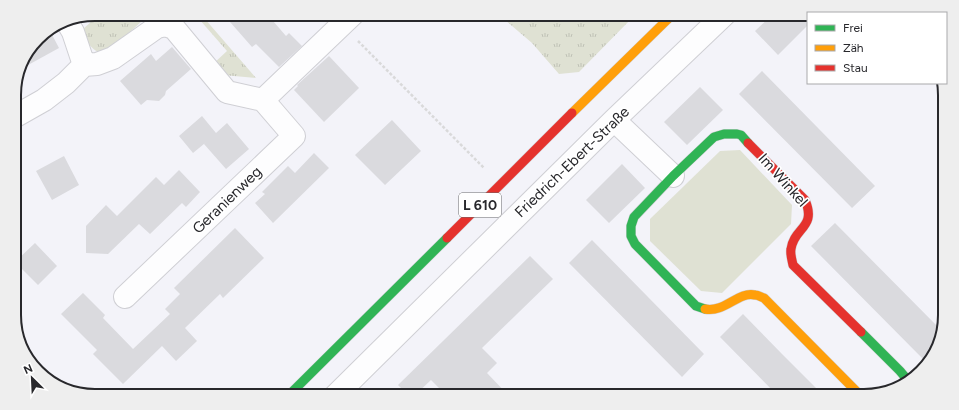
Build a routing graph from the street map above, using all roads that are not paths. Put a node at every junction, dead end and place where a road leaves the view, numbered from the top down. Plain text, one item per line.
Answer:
1 (347, 21) edge
2 (666, 21) edge
3 (718, 21) edge
4 (166, 22) edge
5 (69, 26) edge
6 (84, 64) junction
7 (263, 100) junction
8 (21, 113) edge
9 (614, 120) junction
10 (672, 176) junction
11 (125, 297) dead end
12 (905, 377) edge
13 (295, 389) edge
14 (342, 389) edge
15 (854, 389) edge

1 - 7 street
2 - 13 street, L 610
3 - 9 street, Friedrich-Ebert-Straße
4 - 6 street
4 - 7 street
5 - 6 street
6 - 8 street
7 - 11 street, Geranienweg
9 - 10 street
9 - 14 street, Friedrich-Ebert-Straße
10 - 12 street, Im Winkel
10 - 15 street, Im Winkel

